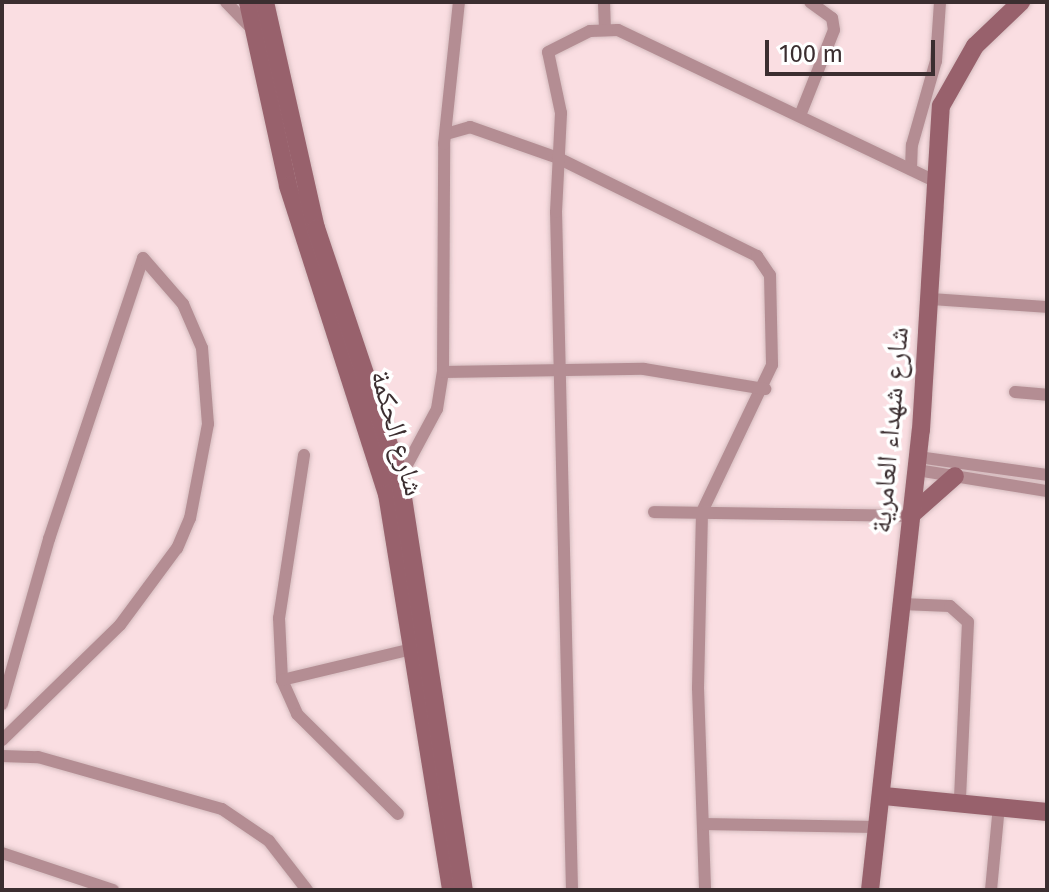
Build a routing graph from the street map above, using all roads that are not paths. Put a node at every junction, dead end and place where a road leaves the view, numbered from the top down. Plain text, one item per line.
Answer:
1 (226, 2) edge
2 (248, 2) edge
3 (265, 2) edge
4 (459, 2) edge
5 (604, 2) edge
6 (810, 2) edge
7 (940, 2) edge
8 (1021, 2) edge
9 (252, 29) junction
10 (605, 30) junction
11 (801, 113) junction
12 (446, 134) junction
13 (558, 158) junction
14 (911, 169) junction
15 (936, 182) junction
16 (930, 299) junction
17 (1047, 307) edge
18 (562, 370) junction
19 (443, 372) junction
20 (765, 389) junction
21 (1015, 392) dead end
22 (1047, 395) edge
23 (304, 455) dead end
24 (917, 464) junction
25 (1047, 475) edge
26 (955, 476) junction
27 (400, 478) junction
28 (1047, 491) edge
29 (654, 512) dead end
30 (702, 512) junction
31 (910, 516) junction
32 (902, 604) junction
33 (416, 648) junction
34 (282, 680) junction
35 (2, 704) edge
36 (2, 740) edge
37 (2, 756) edge
38 (884, 796) junction
39 (960, 801) junction
40 (999, 805) junction
41 (1047, 812) edge
42 (398, 814) dead end
43 (703, 824) junction
44 (876, 827) junction
45 (2, 853) edge
46 (113, 890) edge
47 (307, 890) edge
48 (451, 890) edge
49 (464, 890) edge
50 (572, 890) edge
51 (705, 890) edge
52 (870, 890) edge
53 (991, 890) edge

1 - 9 street
2 - 9 street, شارع الحكمة
3 - 27 street, شارع الحكمة
4 - 12 street
5 - 10 street
6 - 11 street
7 - 14 street
8 - 15 street, شارع شهداء العامرية
9 - 33 street, شارع الحكمة
10 - 11 street
10 - 13 street
11 - 14 street
12 - 13 street
12 - 19 street
13 - 18 street
13 - 20 street
14 - 15 street
15 - 16 street, شارع شهداء العامرية
16 - 17 street
16 - 24 street, شارع شهداء العامرية
18 - 19 street
18 - 20 street
18 - 50 street
19 - 27 street
20 - 30 street
21 - 22 street
23 - 34 street
24 - 25 street
24 - 26 street
24 - 31 street, شارع شهداء العامرية
26 - 28 street
26 - 31 street
27 - 49 street, شارع الحكمة
29 - 30 street
30 - 31 street
30 - 43 street
31 - 32 street, شارع شهداء العامرية
32 - 38 street, شارع شهداء العامرية
32 - 39 street
33 - 34 street
33 - 48 street, شارع الحكمة
34 - 42 street
35 - 36 street
37 - 47 street
38 - 39 street
38 - 44 street, شارع شهداء العامرية
39 - 40 street
40 - 41 street
40 - 53 street
43 - 44 street
43 - 51 street
44 - 52 street, شارع شهداء العامرية
45 - 46 street

